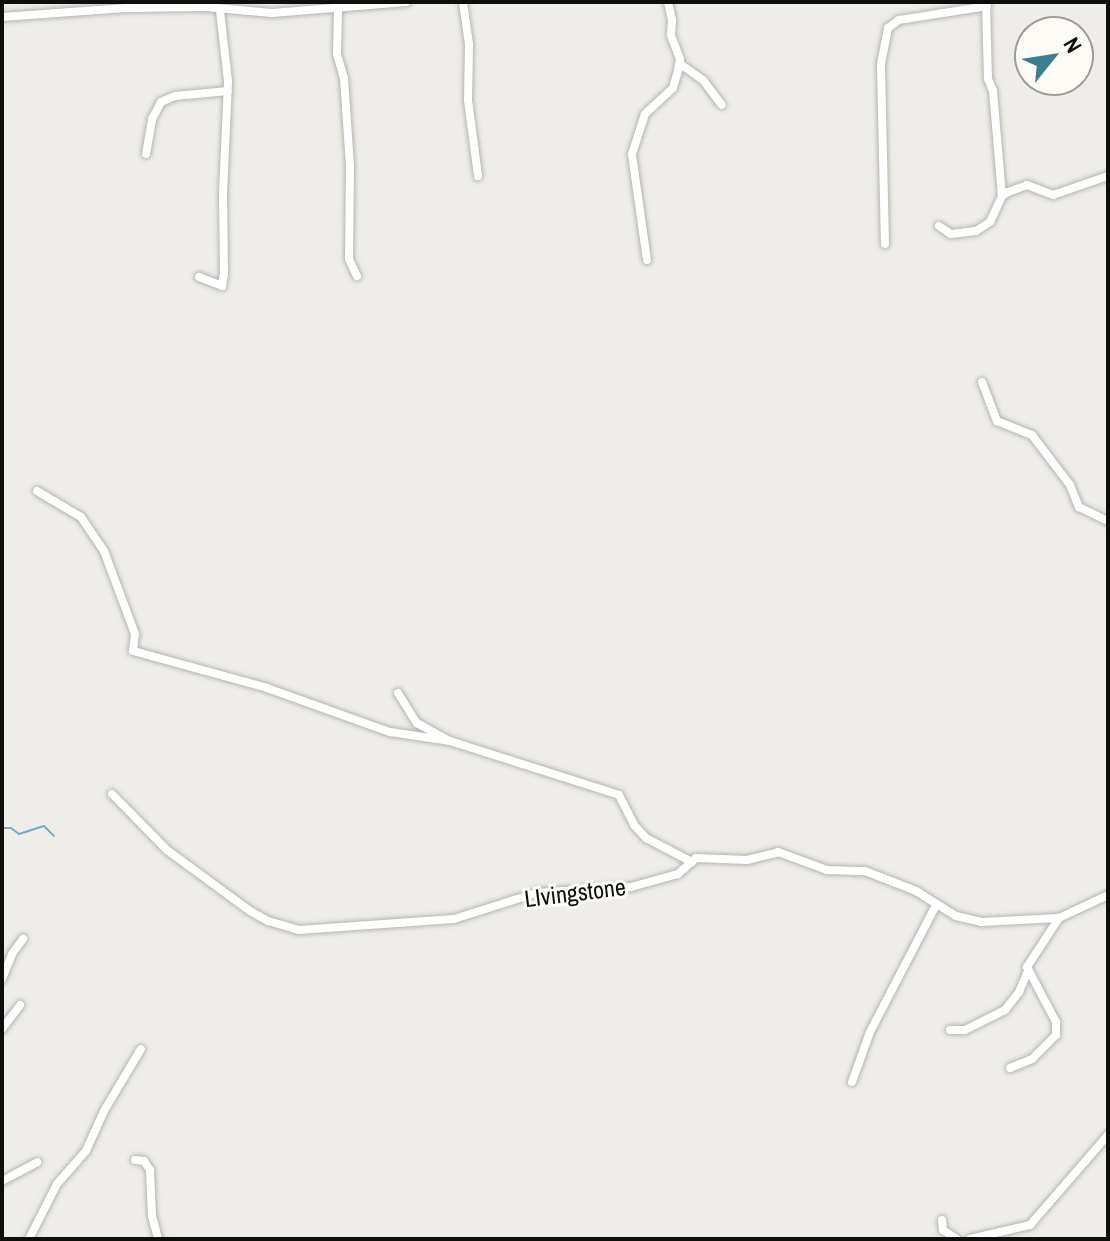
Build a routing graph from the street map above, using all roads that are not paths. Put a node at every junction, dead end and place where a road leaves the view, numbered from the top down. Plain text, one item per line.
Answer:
1 (407, 2) edge
2 (463, 2) edge
3 (668, 2) edge
4 (987, 4) edge
5 (206, 5) edge
6 (87, 7) edge
7 (338, 9) junction
8 (220, 11) junction
9 (2, 17) edge
10 (680, 64) junction
11 (228, 91) junction
12 (722, 105) dead end
13 (146, 154) dead end
14 (478, 176) dead end
15 (1108, 176) edge
16 (1002, 196) junction
17 (939, 226) dead end
18 (885, 244) dead end
19 (647, 260) dead end
20 (357, 276) dead end
21 (199, 277) dead end
22 (982, 382) dead end
23 (37, 491) dead end
24 (1108, 521) edge
25 (398, 693) dead end
26 (450, 741) junction
27 (112, 794) dead end
28 (692, 862) junction
29 (1108, 895) edge
30 (936, 905) junction
31 (1059, 918) junction
32 (23, 939) dead end
33 (1028, 971) junction
34 (2, 979) edge
35 (20, 1005) dead end
36 (2, 1029) edge
37 (950, 1030) dead end
38 (141, 1049) dead end
39 (1010, 1068) dead end
40 (852, 1082) dead end
41 (1108, 1135) edge
42 (135, 1160) dead end
43 (37, 1162) dead end
44 (2, 1181) edge
45 (942, 1220) dead end
46 (29, 1239) edge
47 (158, 1239) edge
48 (957, 1239) edge
49 (970, 1239) edge

1 - 7 street
2 - 14 street
3 - 10 street
4 - 16 street
4 - 18 street
5 - 6 street
5 - 8 street
6 - 9 street
7 - 8 street
7 - 20 street
8 - 11 street
10 - 12 street
10 - 19 street
11 - 13 street
11 - 21 street
15 - 16 street
16 - 17 street
22 - 24 street
23 - 26 street
25 - 26 street
26 - 28 street
27 - 28 street, LIvingstone
28 - 30 street, LIvingstone
29 - 31 street, LIvingstone
30 - 31 street, LIvingstone
30 - 40 street
31 - 33 street
32 - 34 street
33 - 37 street
33 - 39 street
35 - 36 street
38 - 46 street
41 - 49 street
42 - 47 street
43 - 44 street
45 - 48 street

